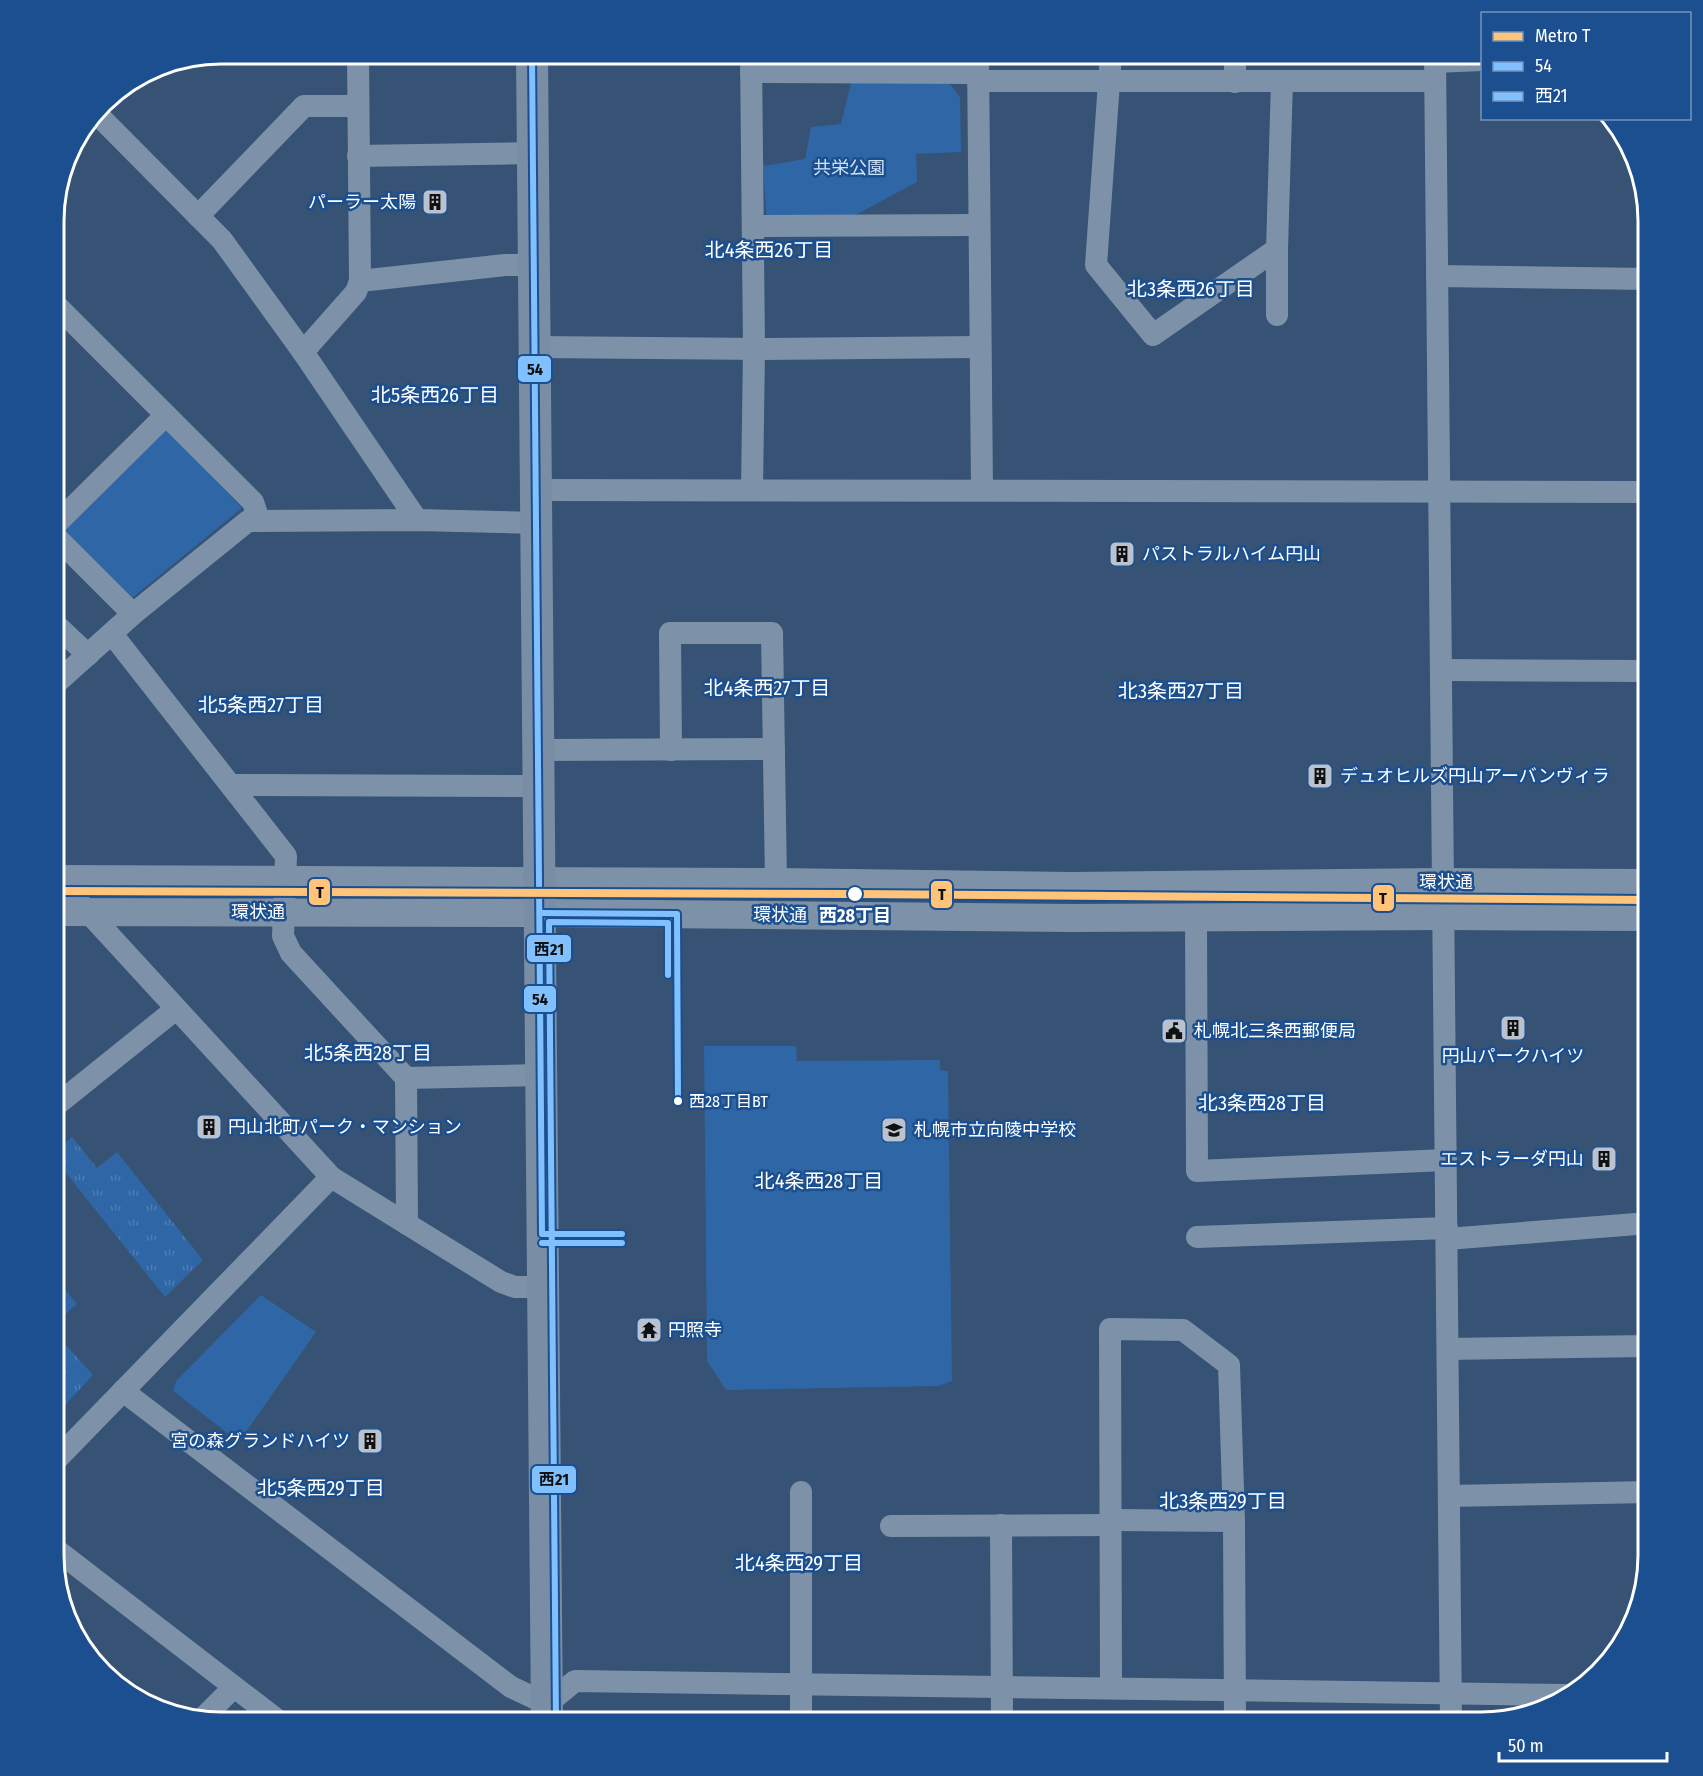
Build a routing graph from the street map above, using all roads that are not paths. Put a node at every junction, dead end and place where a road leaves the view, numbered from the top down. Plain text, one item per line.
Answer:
1 (358, 64) edge
2 (532, 64) edge
3 (751, 64) edge
4 (798, 64) edge
5 (1110, 65) edge
6 (1235, 65) edge
7 (1435, 66) edge
8 (978, 70) edge
9 (1109, 81) junction
10 (1282, 81) junction
11 (1235, 82) junction
12 (358, 106) junction
13 (103, 120) edge
14 (533, 153) junction
15 (358, 156) junction
16 (198, 216) junction
17 (979, 225) junction
18 (753, 226) junction
19 (1277, 249) junction
20 (534, 265) junction
21 (1437, 276) junction
22 (1638, 279) edge
23 (360, 281) junction
24 (65, 314) edge
25 (1278, 315) dead end
26 (535, 347) junction
27 (980, 347) junction
28 (754, 349) junction
29 (303, 352) junction
30 (166, 415) junction
31 (752, 489) junction
32 (536, 490) junction
33 (982, 490) junction
34 (1440, 492) junction
35 (1638, 492) edge
36 (65, 515) edge
37 (259, 520) junction
38 (417, 520) junction
39 (536, 523) junction
40 (65, 546) edge
41 (133, 614) junction
42 (65, 633) edge
43 (112, 634) junction
44 (88, 655) junction
45 (1441, 670) junction
46 (1638, 671) edge
47 (65, 676) edge
48 (774, 749) junction
49 (538, 750) junction
50 (671, 750) junction
51 (231, 785) junction
52 (539, 786) junction
53 (65, 878) edge
54 (285, 880) junction
55 (540, 880) junction
56 (776, 882) junction
57 (1443, 882) junction
58 (1638, 883) edge
59 (64, 887) edge
60 (64, 912) edge
61 (87, 912) junction
62 (284, 913) junction
63 (540, 913) junction
64 (1443, 916) junction
65 (1638, 917) edge
66 (1196, 918) junction
67 (176, 1009) junction
68 (541, 1075) junction
69 (406, 1078) junction
70 (64, 1099) edge
71 (1446, 1160) junction
72 (331, 1177) junction
73 (407, 1224) junction
74 (1638, 1224) edge
75 (1447, 1234) junction
76 (1197, 1237) dead end
77 (543, 1287) junction
78 (1638, 1346) edge
79 (1448, 1349) junction
80 (123, 1391) junction
81 (64, 1452) edge
82 (801, 1492) dead end
83 (1638, 1492) edge
84 (1449, 1496) junction
85 (1234, 1521) junction
86 (1111, 1522) junction
87 (1001, 1525) junction
88 (891, 1526) dead end
89 (64, 1556) edge
90 (800, 1683) junction
91 (234, 1687) junction
92 (1002, 1687) junction
93 (1111, 1688) junction
94 (1234, 1690) junction
95 (1451, 1693) junction
96 (1551, 1695) edge
97 (210, 1711) edge
98 (267, 1712) edge
99 (537, 1712) edge
100 (541, 1712) edge
101 (545, 1712) edge
102 (801, 1712) edge
103 (1002, 1712) edge
104 (1235, 1712) edge
105 (1451, 1712) edge

1 - 12 street
2 - 14 main road
3 - 18 street
4 - 8 street
5 - 9 street
6 - 11 street
7 - 10 street
7 - 21 street
8 - 9 street
8 - 17 street
9 - 11 street
9 - 19 street
10 - 11 street
10 - 19 street
12 - 15 street
12 - 16 street
13 - 16 street
14 - 15 street
14 - 20 main road
15 - 23 street
16 - 29 street
17 - 18 street
17 - 27 street
18 - 28 street
19 - 25 street
20 - 23 street
20 - 26 main road
21 - 22 street
21 - 34 street
23 - 29 street
24 - 30 street
26 - 28 street
26 - 32 main road
27 - 28 street
27 - 33 street
28 - 31 street
29 - 38 street
30 - 36 street
30 - 37 street
31 - 32 street
31 - 33 street
32 - 39 main road
33 - 34 street
34 - 35 street
34 - 45 street
37 - 38 street
37 - 41 street
38 - 39 street
39 - 49 main road
40 - 41 street
41 - 43 street
42 - 44 street
43 - 44 street
43 - 51 street
44 - 47 street
45 - 46 street
45 - 57 street
48 - 50 street
48 - 50 street
48 - 56 street
49 - 50 street
49 - 52 main road
51 - 52 street
51 - 54 street
52 - 55 main road
53 - 54 street, 環状通
54 - 55 street, 環状通
54 - 62 street
55 - 56 street, 環状通
55 - 63 main road
56 - 57 street, 環状通
57 - 58 street, 環状通
57 - 64 street
59 - 61 street
60 - 61 street, 環状通
61 - 62 street, 環状通
61 - 67 street
62 - 63 street, 環状通
62 - 69 street
63 - 66 street, 環状通
63 - 68 main road
64 - 65 street, 環状通
64 - 66 street, 環状通
64 - 71 street
66 - 71 street
67 - 70 street
67 - 72 street
68 - 69 street
68 - 77 main road
69 - 73 street
71 - 75 street
72 - 73 street
72 - 80 street
73 - 77 street
74 - 75 street
75 - 76 street
75 - 79 street
77 - 100 main road
78 - 79 street
79 - 84 street
80 - 81 street
80 - 99 street
82 - 90 street
83 - 84 street
84 - 95 street
85 - 86 street
85 - 86 street
85 - 94 street
86 - 87 street
86 - 93 street
87 - 88 street
87 - 92 street
89 - 91 street
90 - 92 street
90 - 101 street
90 - 102 street
91 - 97 street
91 - 98 street
92 - 93 street
92 - 103 street
93 - 94 street
94 - 95 street
94 - 104 street
95 - 96 street
95 - 105 street

